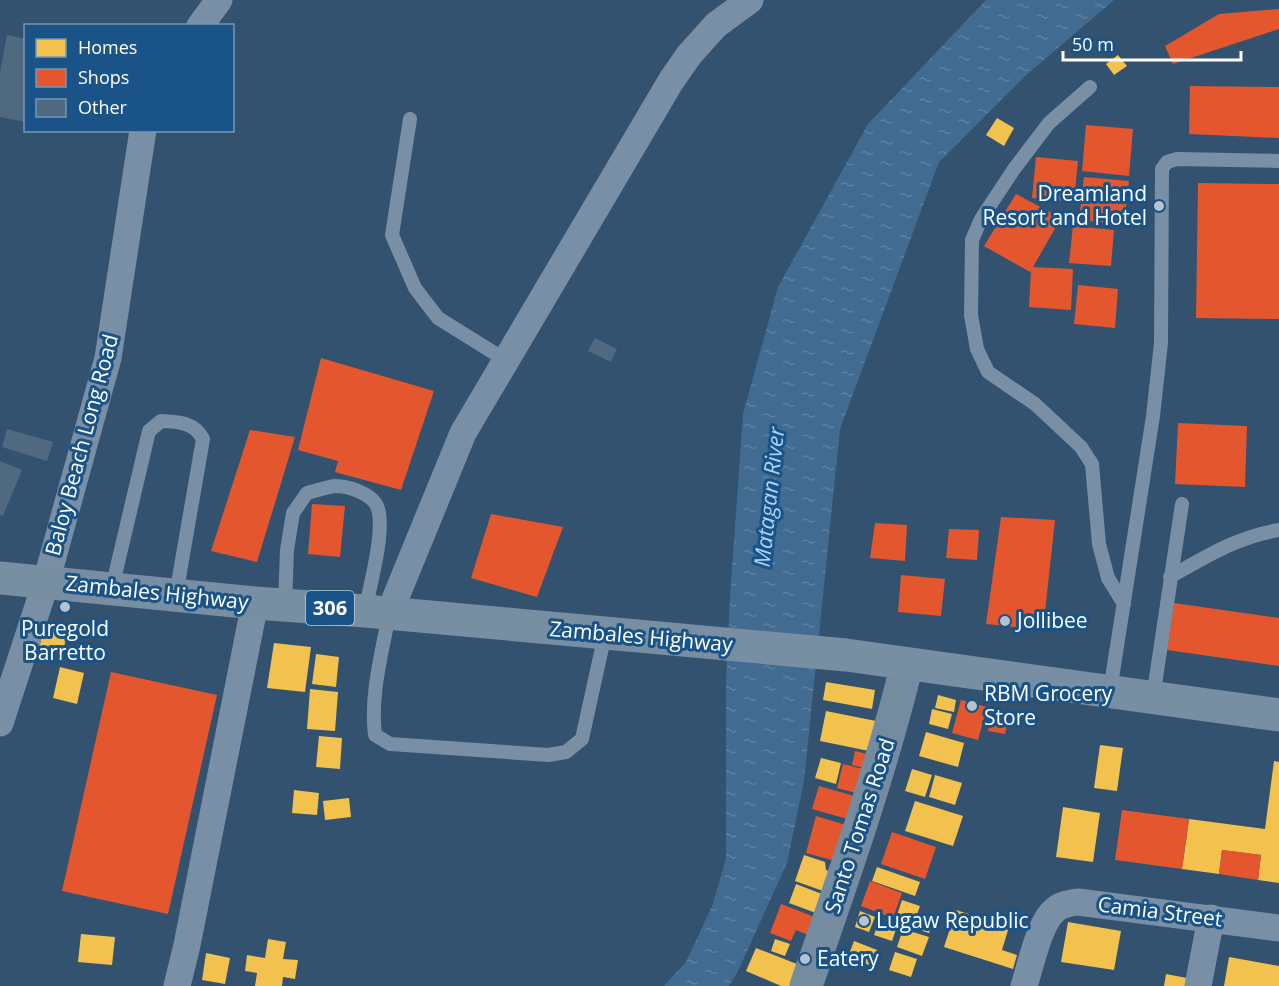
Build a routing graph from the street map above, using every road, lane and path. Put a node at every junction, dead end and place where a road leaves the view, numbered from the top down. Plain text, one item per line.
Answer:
1 (219, 0) edge
2 (750, 0) edge
3 (201, 24) edge
4 (1090, 87) dead end
5 (410, 119) dead end
6 (143, 132) edge
7 (1279, 161) edge
8 (507, 361) junction
9 (1182, 504) dead end
10 (1279, 530) edge
11 (1170, 577) junction
12 (0, 578) edge
13 (46, 582) junction
14 (112, 588) junction
15 (176, 595) junction
16 (270, 603) junction
17 (1124, 604) junction
18 (377, 612) junction
19 (605, 634) junction
20 (907, 664) junction
21 (1110, 691) junction
22 (1153, 698) junction
23 (1279, 715) edge
24 (0, 723) edge
25 (1211, 918) junction
26 (1279, 928) edge
27 (177, 986) edge
28 (806, 986) edge
29 (1024, 986) edge
30 (1198, 986) edge

1 - 3 street
2 - 8 street
4 - 17 lane
5 - 8 lane
6 - 13 street, Baloy Beach Long Road
7 - 17 lane
8 - 18 street
9 - 11 lane
10 - 11 lane
11 - 22 lane
12 - 13 main road, Zambales Highway / 306
13 - 14 main road, Zambales Highway / 306
13 - 24 street, Baloy Beach Long Road
14 - 15 main road, Zambales Highway / 306
14 - 15 lane
15 - 16 main road, Zambales Highway / 306
16 - 18 main road, Zambales Highway / 306
16 - 18 lane
16 - 27 street
17 - 21 lane
18 - 19 main road, Zambales Highway / 306
18 - 19 lane
19 - 20 main road, Zambales Highway / 306
20 - 21 main road, Zambales Highway / 306
20 - 28 street, Santo Tomas Road
21 - 22 main road, Zambales Highway / 306
22 - 23 main road, Zambales Highway / 306
25 - 26 street, Camia Street
25 - 29 street, Camia Street
25 - 30 street

